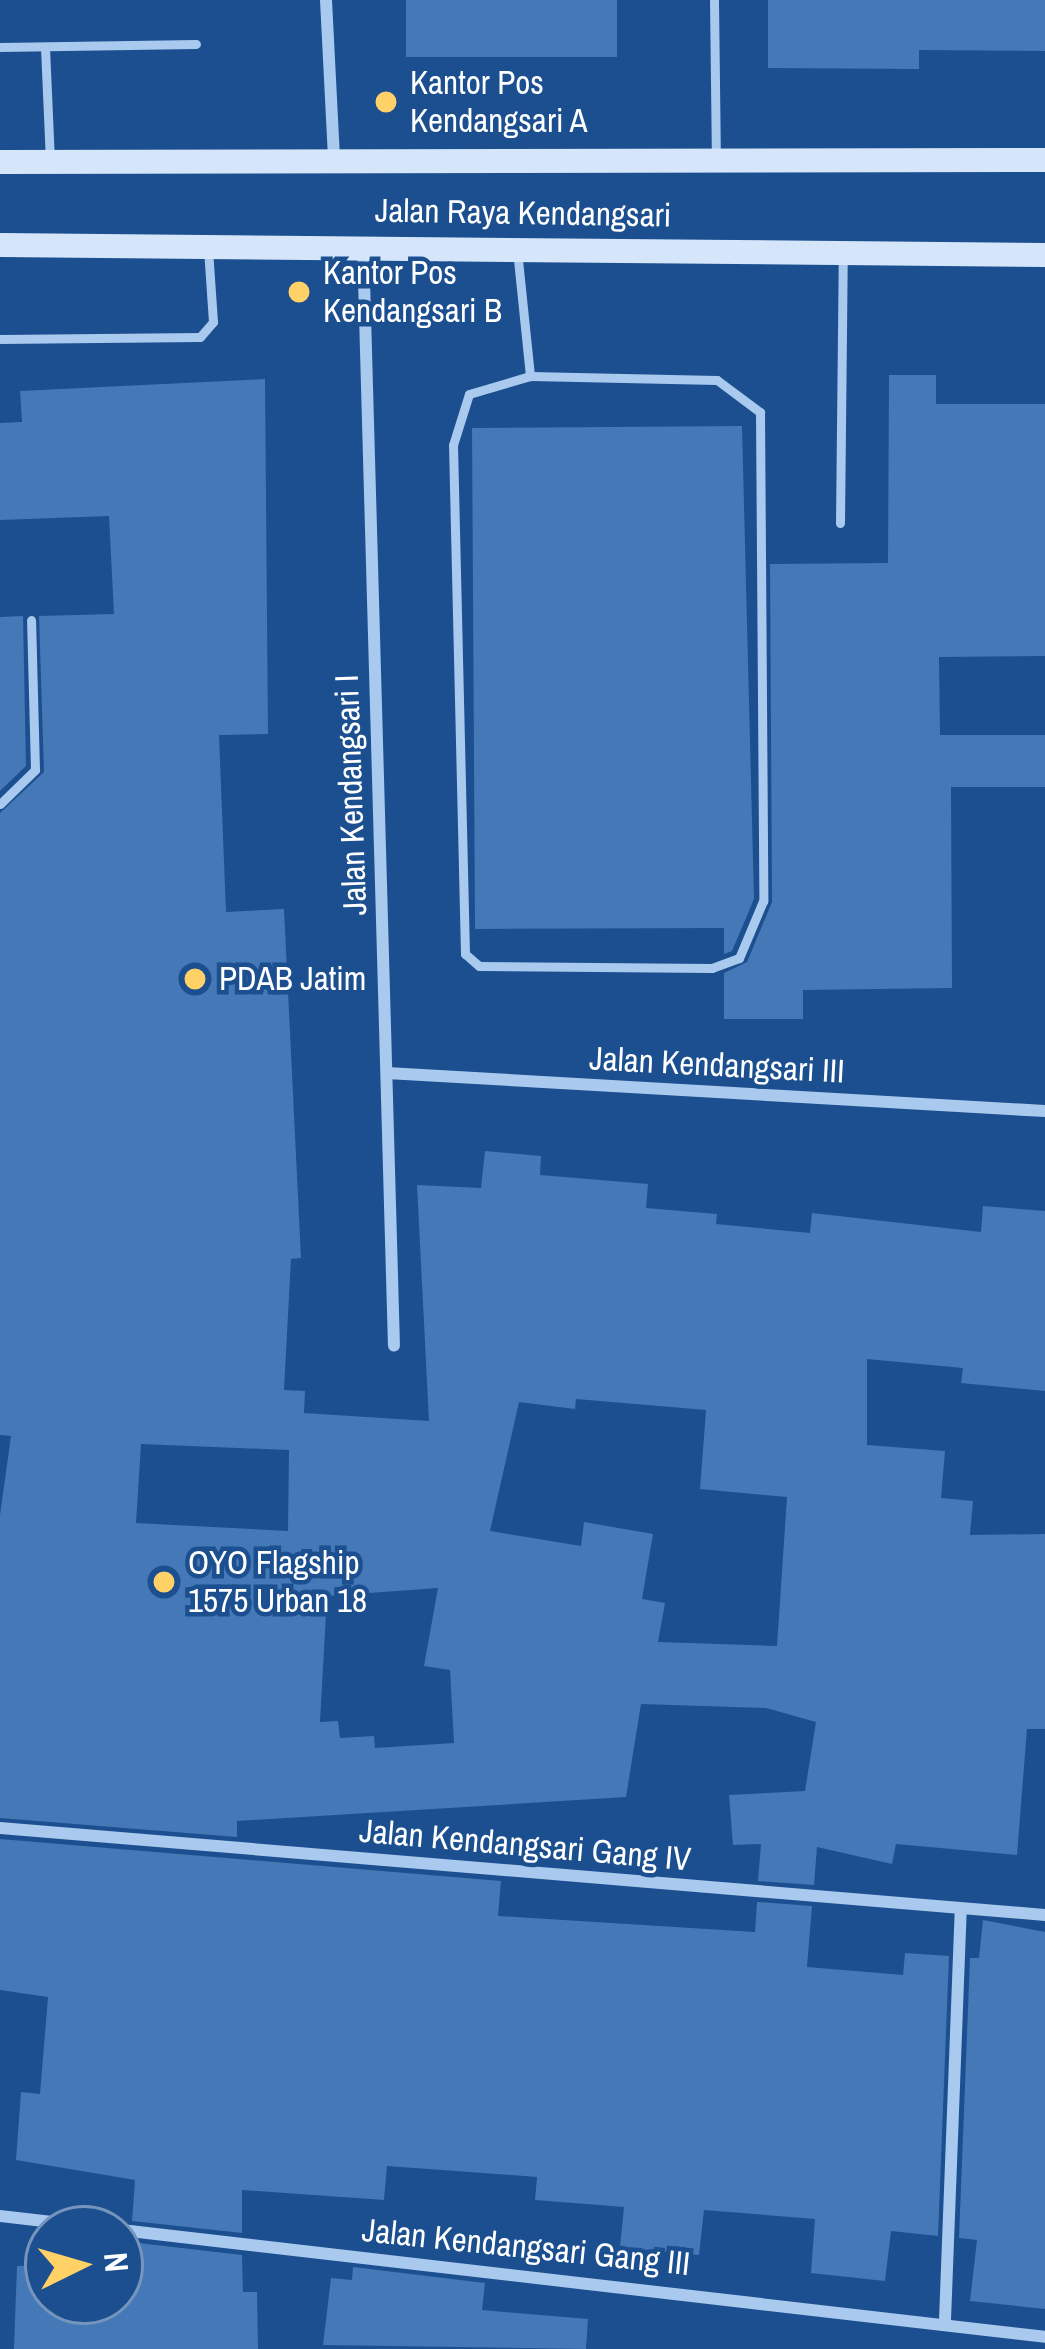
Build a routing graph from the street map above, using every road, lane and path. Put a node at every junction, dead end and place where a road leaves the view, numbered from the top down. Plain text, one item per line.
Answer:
1 (326, 0) edge
2 (714, 0) edge
3 (196, 44) dead end
4 (45, 46) junction
5 (0, 47) edge
6 (334, 156) junction
7 (716, 158) junction
8 (1045, 160) edge
9 (50, 161) junction
10 (0, 162) edge
11 (362, 243) junction
12 (208, 244) junction
13 (0, 245) edge
14 (517, 246) junction
15 (844, 251) junction
16 (1045, 254) edge
17 (0, 339) edge
18 (530, 376) junction
19 (840, 523) dead end
20 (31, 620) dead end
21 (0, 804) edge
22 (387, 1073) junction
23 (1045, 1111) edge
24 (394, 1346) dead end
25 (0, 1828) edge
26 (962, 1909) junction
27 (1045, 1915) edge
28 (0, 2216) edge
29 (945, 2320) junction
30 (1045, 2337) edge

1 - 6 street
2 - 7 lane
3 - 4 lane
4 - 5 lane
4 - 9 lane
6 - 7 main road, Jalan Raya Kendangsari
6 - 9 main road, Jalan Raya Kendangsari
7 - 8 main road, Jalan Raya Kendangsari
9 - 10 main road, Jalan Raya Kendangsari
11 - 12 main road, Jalan Raya Kendangsari
11 - 14 main road, Jalan Raya Kendangsari
11 - 22 street, Jalan Kendangsari I
12 - 13 main road, Jalan Raya Kendangsari
12 - 17 lane
14 - 15 main road, Jalan Raya Kendangsari
14 - 18 lane
15 - 16 main road, Jalan Raya Kendangsari
15 - 19 lane
18 - 18 lane
20 - 21 lane
22 - 23 street, Jalan Kendangsari III
22 - 24 street, Jalan Kendangsari I
25 - 26 street, Jalan Kendangsari Gang IV
26 - 27 street, Jalan Kendangsari Gang IV
26 - 29 street
28 - 29 street, Jalan Kendangsari Gang III
29 - 30 street, Jalan Kendangsari Gang III

